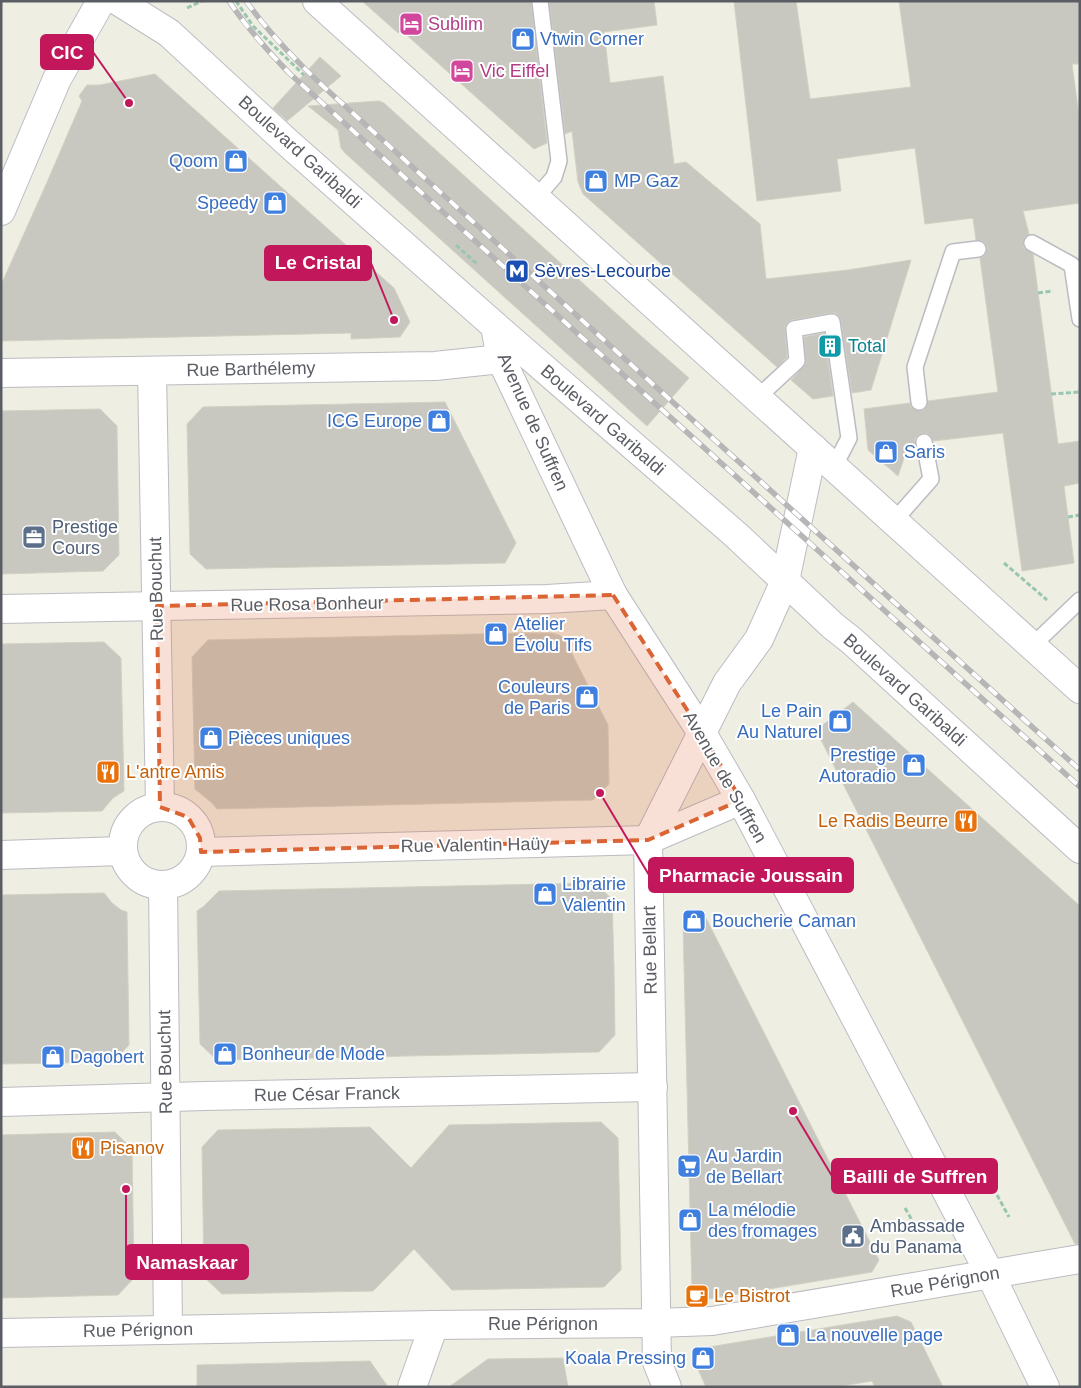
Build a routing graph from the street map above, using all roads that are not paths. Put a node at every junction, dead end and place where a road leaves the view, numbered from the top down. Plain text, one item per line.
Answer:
1 (101, 1) edge
2 (118, 1) edge
3 (317, 1) edge
4 (540, 1) edge
5 (536, 198) junction
6 (1, 211) edge
7 (1032, 243) dead end
8 (978, 249) dead end
9 (1080, 320) edge
10 (495, 326) junction
11 (501, 360) junction
12 (152, 371) junction
13 (1, 373) edge
14 (757, 398) junction
15 (919, 402) dead end
16 (924, 442) dead end
17 (813, 448) junction
18 (834, 467) junction
19 (894, 521) junction
20 (785, 581) junction
21 (613, 595) junction
22 (1080, 600) edge
23 (156, 606) junction
24 (1, 609) edge
25 (1032, 646) junction
26 (1080, 689) edge
27 (702, 733) junction
28 (741, 800) junction
29 (160, 807) junction
30 (648, 840) junction
31 (1080, 849) edge
32 (122, 850) junction
33 (201, 852) junction
34 (1, 855) edge
35 (163, 885) junction
36 (653, 1087) junction
37 (166, 1097) junction
38 (1, 1102) edge
39 (1080, 1259) edge
40 (990, 1274) junction
41 (656, 1323) junction
42 (434, 1325) junction
43 (168, 1330) junction
44 (1, 1333) edge
45 (412, 1387) edge
46 (667, 1387) edge
47 (1045, 1387) edge

1 - 6 street
2 - 10 street, Boulevard Garibaldi
3 - 5 street
4 - 5 lane
5 - 14 street
7 - 9 lane
8 - 15 lane
10 - 11 street, Avenue de Suffren
10 - 20 street, Boulevard Garibaldi
11 - 12 street, Rue Barthélemy
11 - 21 street, Avenue de Suffren
12 - 13 street, Rue Barthélemy
12 - 23 street, Rue Bouchut
14 - 17 street
14 - 18 lane
16 - 19 lane
17 - 18 street
17 - 20 street, Rue Bellart
18 - 19 street
19 - 25 street
20 - 27 street, Rue Bellart
20 - 31 street, Boulevard Garibaldi
21 - 23 street, Rue Rosa Bonheur
21 - 27 street, Avenue de Suffren
22 - 25 lane
23 - 24 street, Rue Rosa Bonheur
23 - 29 street, Rue Bouchut
25 - 26 street
27 - 28 street, Avenue de Suffren
27 - 30 street, Rue Bellart
28 - 30 street, Rue Valentin Haüy
28 - 40 street, Avenue de Suffren
29 - 32 street
29 - 33 street
30 - 33 street, Rue Valentin Haüy
30 - 36 street, Rue Bellart
32 - 34 street
32 - 35 street
33 - 35 street
35 - 37 street, Rue Bouchut
36 - 37 street, Rue César Franck
36 - 41 street, Rue Bellart
37 - 38 street, Rue César Franck
37 - 43 street, Rue Bouchut
39 - 40 street, Rue Pérignon
40 - 41 street, Rue Pérignon
40 - 47 street, Avenue de Suffren
41 - 42 street, Rue Pérignon
41 - 46 street, Rue Bellart
42 - 43 street, Rue Pérignon
42 - 45 street
43 - 44 street, Rue Pérignon

